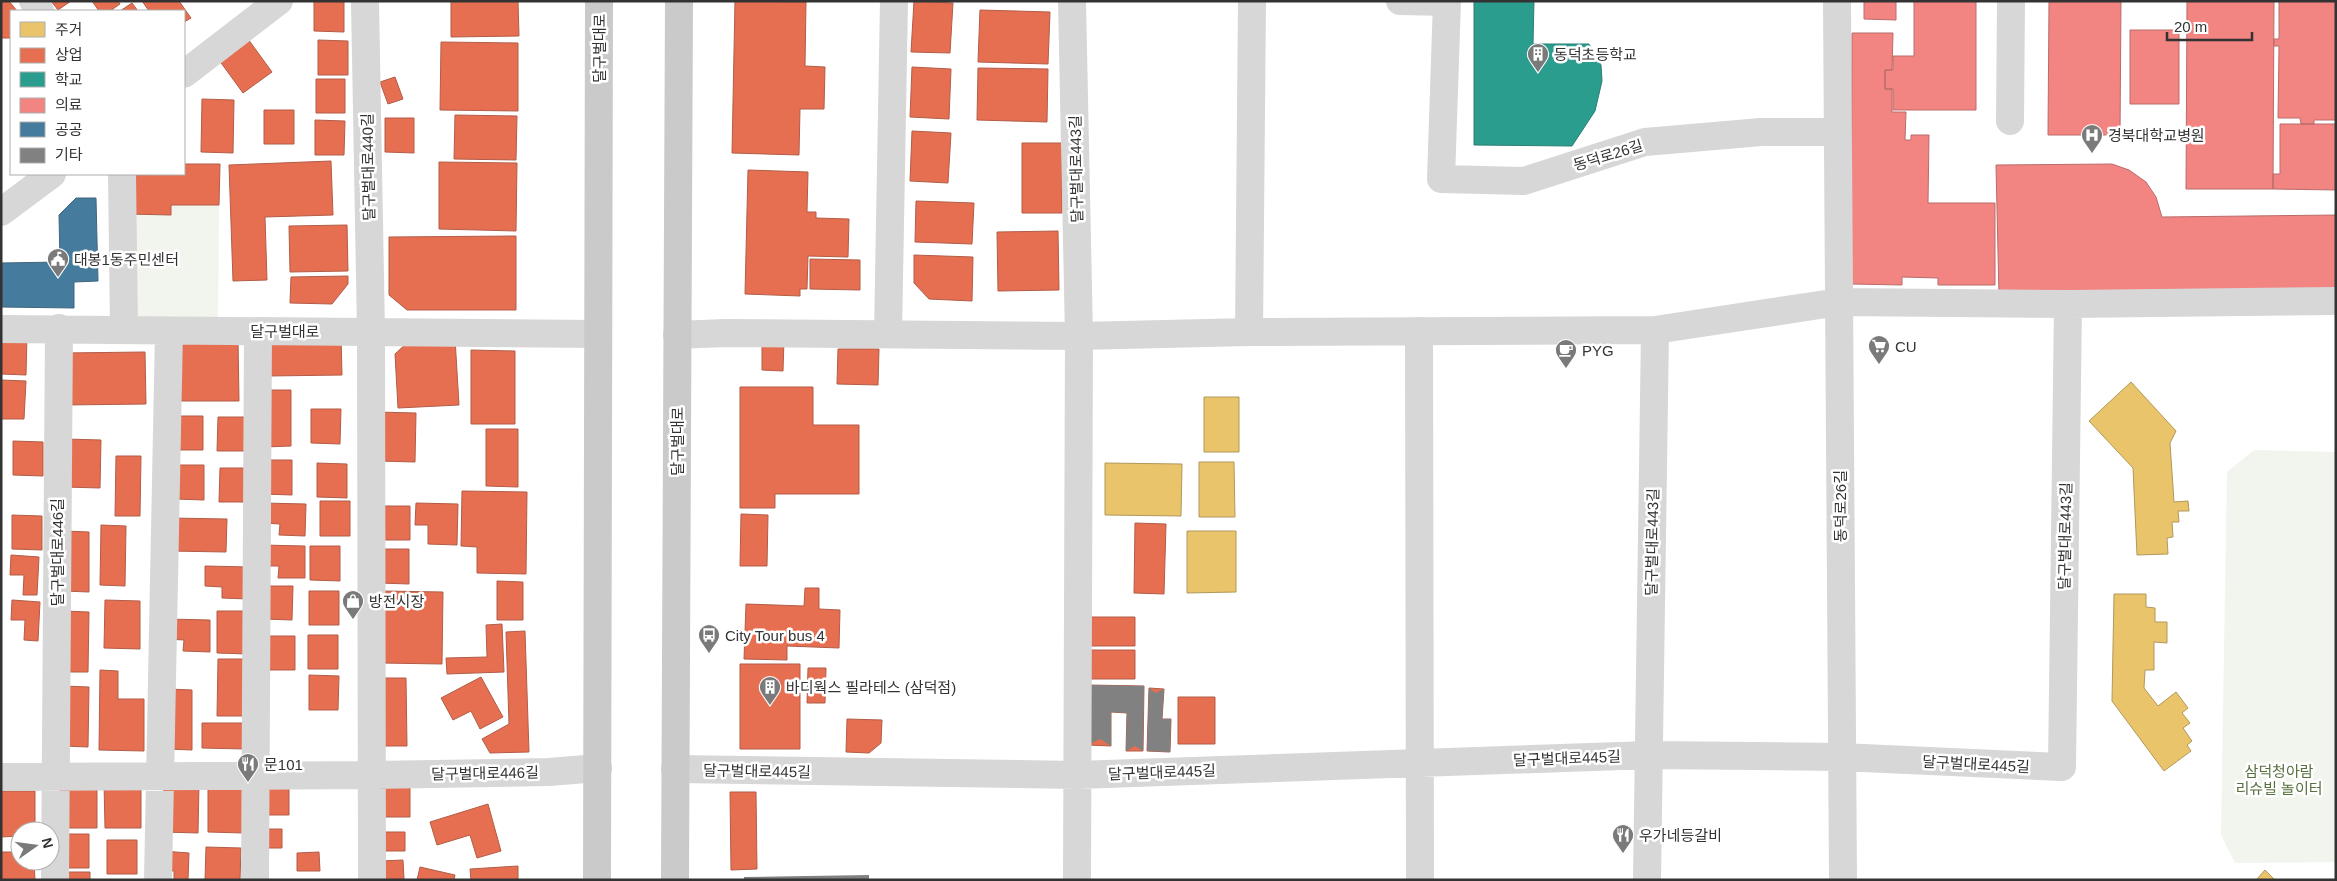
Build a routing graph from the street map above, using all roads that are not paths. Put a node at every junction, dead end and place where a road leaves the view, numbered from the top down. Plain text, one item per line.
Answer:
1 (279, 1) edge
2 (364, 1) edge
3 (599, 1) edge
4 (679, 1) edge
5 (894, 1) edge
6 (1072, 1) edge
7 (1252, 1) edge
8 (1400, 1) edge
9 (1837, 1) edge
10 (2011, 1) edge
11 (1447, 2) edge
12 (185, 73) edge
13 (2010, 121) dead end
14 (1837, 132) junction
15 (51, 175) edge
16 (122, 175) edge
17 (1, 212) edge
18 (2336, 301) edge
19 (1839, 302) junction
20 (2068, 304) junction
21 (59, 328) junction
22 (1, 329) edge
23 (124, 330) junction
24 (169, 330) junction
25 (1655, 330) junction
26 (258, 331) junction
27 (1419, 331) junction
28 (371, 332) junction
29 (1248, 332) junction
30 (598, 334) junction
31 (888, 334) junction
32 (677, 335) junction
33 (1080, 336) junction
34 (1650, 755) junction
35 (1842, 757) junction
36 (1420, 763) junction
37 (598, 768) junction
38 (2062, 768) joint
39 (675, 769) junction
40 (254, 775) junction
41 (372, 775) junction
42 (1077, 775) junction
43 (159, 776) junction
44 (1, 777) edge
45 (56, 777) junction
46 (54, 880) edge
47 (158, 880) edge
48 (255, 880) edge
49 (372, 880) edge
50 (597, 880) edge
51 (675, 880) edge
52 (1077, 880) edge
53 (1420, 880) edge
54 (1647, 880) edge
55 (1843, 880) edge

1 - 12 street
2 - 28 street, 달구벌대로440길
3 - 30 main road, 달구벌대로
4 - 32 main road, 달구벌대로
5 - 31 street
6 - 33 street, 달구벌대로443길
7 - 29 street
8 - 11 street
9 - 14 street, 동덕로26길
10 - 13 street
11 - 14 street, 동덕로26길
14 - 19 street, 동덕로26길
15 - 17 street
16 - 23 street
18 - 20 street
19 - 20 street
19 - 25 street
19 - 35 street, 동덕로26길
20 - 38 street, 달구벌대로443길
21 - 22 street, 달구벌대로
21 - 23 street, 달구벌대로
21 - 45 street, 달구벌대로446길
23 - 24 street, 달구벌대로
24 - 26 street, 달구벌대로
24 - 43 street
25 - 27 street
25 - 34 street, 달구벌대로443길
26 - 28 street, 달구벌대로
26 - 40 street
27 - 29 street
27 - 36 street
28 - 30 street, 달구벌대로
28 - 41 street
29 - 33 street
30 - 37 main road, 달구벌대로
31 - 32 street
31 - 33 street
32 - 39 main road, 달구벌대로
33 - 42 street, 달구벌대로443길
34 - 35 street, 달구벌대로445길
34 - 36 street, 달구벌대로445길
34 - 54 street
35 - 38 street, 달구벌대로445길
35 - 55 street, 동덕로26길
36 - 42 street, 달구벌대로445길
36 - 53 street
37 - 41 street, 달구벌대로446길
37 - 50 main road, 달구벌대로
39 - 42 street, 달구벌대로445길
39 - 51 main road, 달구벌대로
40 - 41 street, 달구벌대로446길
40 - 43 street, 달구벌대로446길
40 - 48 street
41 - 49 street
42 - 52 street, 달구벌대로443길
43 - 45 street, 달구벌대로446길
43 - 47 street
44 - 45 street, 달구벌대로446길
45 - 46 street, 달구벌대로446길

